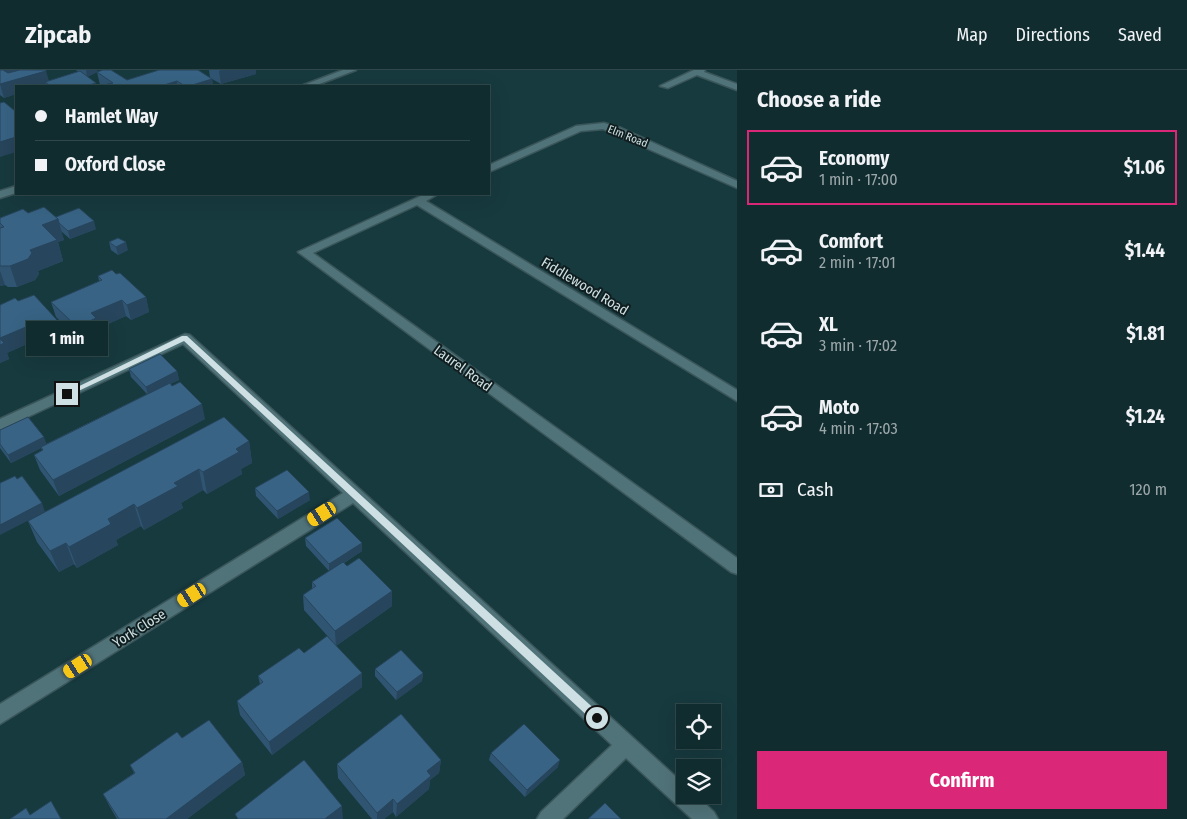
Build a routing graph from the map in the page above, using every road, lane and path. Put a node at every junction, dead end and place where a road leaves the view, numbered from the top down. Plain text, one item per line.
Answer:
1 (352, 70) edge
2 (699, 71) edge
3 (309, 85) edge
4 (666, 86) dead end
5 (737, 87) edge
6 (490, 169) edge
7 (737, 185) edge
8 (15, 189) edge
9 (0, 195) edge
10 (431, 195) edge
11 (417, 202) junction
12 (737, 396) edge
13 (0, 425) edge
14 (355, 494) junction
15 (737, 567) edge
16 (0, 715) edge
17 (626, 745) junction
18 (548, 819) edge
19 (707, 819) edge

1 - 3 street
2 - 4 street
2 - 5 street
6 - 7 street, Elm Road
8 - 9 street
10 - 11 street, Laurel Road
11 - 12 street, Fiddlewood Road
11 - 15 street, Laurel Road
13 - 14 street
14 - 16 street, York Close
14 - 17 street
17 - 18 street
17 - 19 street

